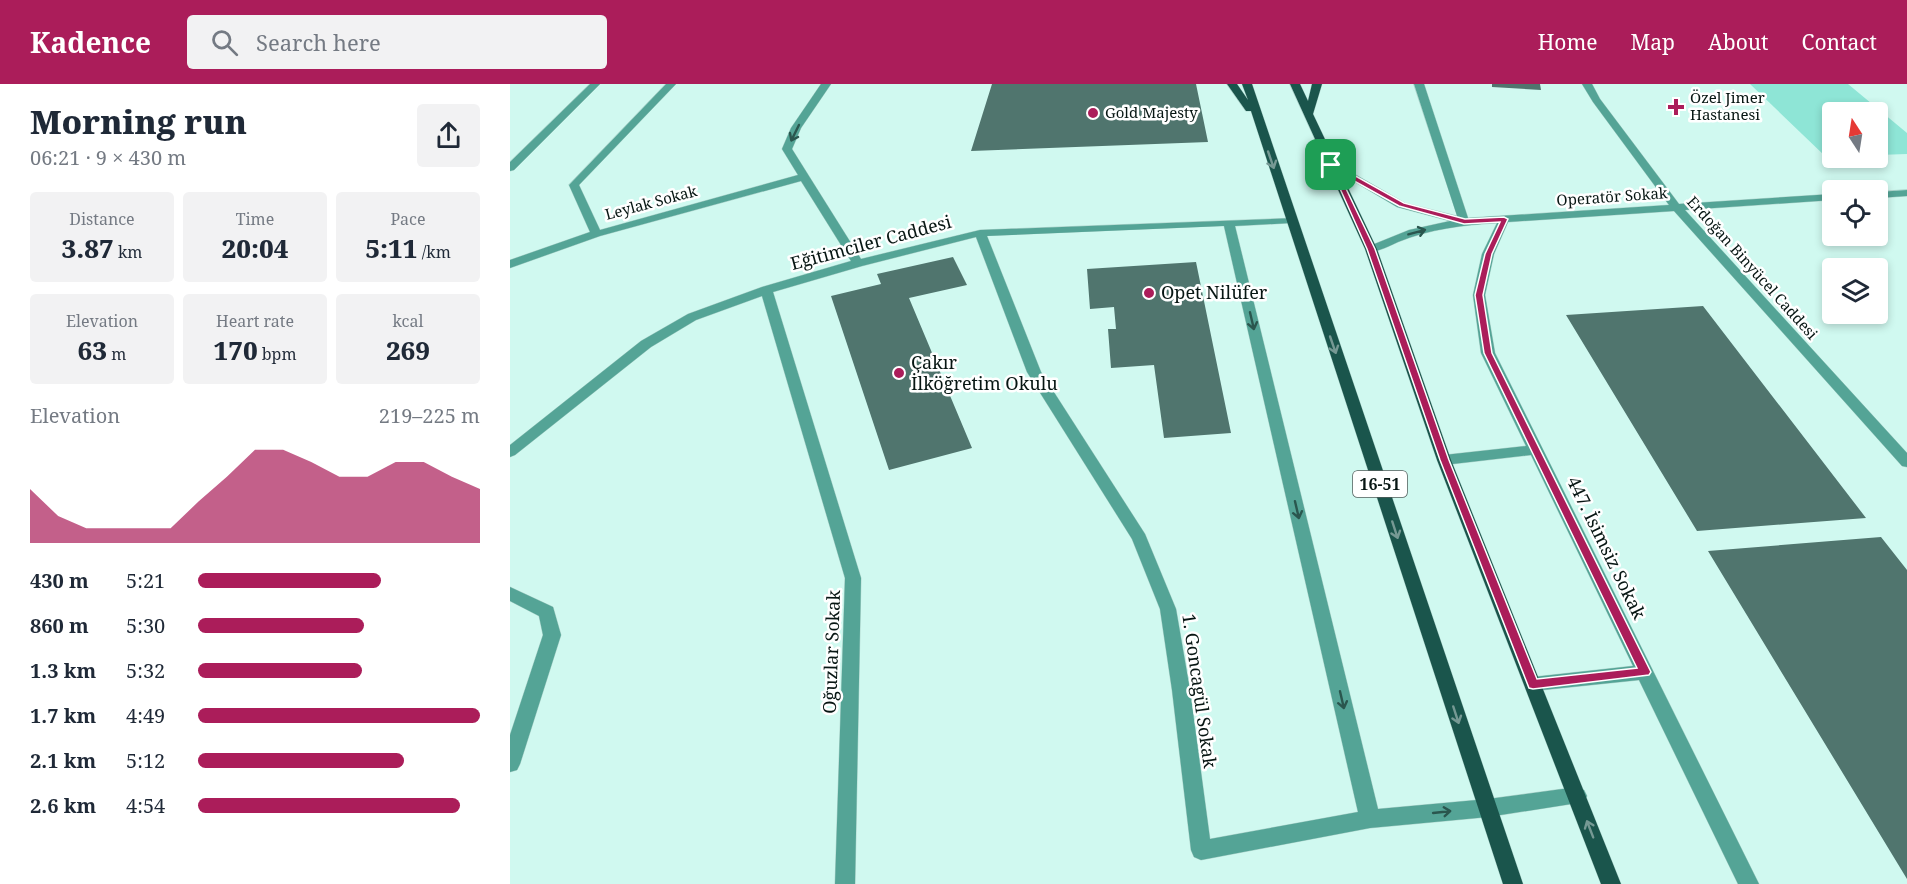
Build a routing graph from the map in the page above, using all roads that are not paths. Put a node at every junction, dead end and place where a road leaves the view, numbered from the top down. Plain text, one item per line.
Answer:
1 (595, 84) edge
2 (671, 84) edge
3 (826, 84) edge
4 (1232, 84) edge
5 (1247, 84) edge
6 (1295, 84) edge
7 (1317, 84) edge
8 (1419, 84) edge
9 (1587, 84) edge
10 (1308, 116) junction
11 (1257, 120) junction
12 (1331, 165) junction
13 (510, 168) edge
14 (802, 177) junction
15 (1907, 193) edge
16 (1888, 194) edge
17 (1822, 199) edge
18 (1676, 207) junction
19 (1504, 219) junction
20 (1291, 220) junction
21 (1464, 222) junction
22 (1229, 223) junction
23 (981, 233) junction
24 (596, 234) junction
25 (1371, 249) junction
26 (858, 263) junction
27 (510, 264) edge
28 (766, 290) junction
29 (1536, 450) junction
30 (510, 452) edge
31 (1904, 455) edge
32 (1444, 460) junction
33 (510, 593) edge
34 (1645, 672) junction
35 (1533, 684) junction
36 (510, 765) edge
37 (1577, 796) junction
38 (1488, 808) junction
39 (1370, 819) junction
40 (845, 884) edge
41 (1513, 884) edge
42 (1611, 884) edge
43 (1749, 884) edge

1 - 13 street
2 - 24 street
3 -> 14 street
4 - 11 main road
5 - 11 main road, 16-51
6 - 10 main road
7 - 10 main road
8 - 21 street
9 - 18 street, Erdoğan Binyücel Caddesi
10 - 12 main road
11 -> 20 main road, 16-51
12 - 21 street, Operatör Sokak
12 - 25 main road
14 - 24 street, Leylak Sokak
14 - 26 street
15 - 16 street
17 - 18 street, Operatör Sokak
18 - 19 street, Operatör Sokak
18 - 31 street, Erdoğan Binyücel Caddesi
19 - 21 street, Operatör Sokak
19 - 29 street, 447. İsimsiz Sokak
20 - 22 street, Eğitimciler Caddesi
20 -> 38 main road, 16-51
25 -> 21 street, Operatör Sokak
22 - 23 street, Eğitimciler Caddesi
22 -> 39 street
23 - 26 street, Eğitimciler Caddesi
23 - 39 street, 1. Goncagül Sokak
24 - 27 street, Leylak Sokak
25 - 32 main road
26 - 28 street, Eğitimciler Caddesi
28 - 30 street, Eğitimciler Caddesi
28 - 40 street, Oğuzlar Sokak
29 - 32 street
29 - 34 street, 447. İsimsiz Sokak
32 - 35 main road
33 - 36 street
34 - 35 street
34 - 43 street, 447. İsimsiz Sokak
35 - 37 main road
37 - 38 street
42 -> 37 main road
39 -> 38 street
38 - 41 main road, 16-51

